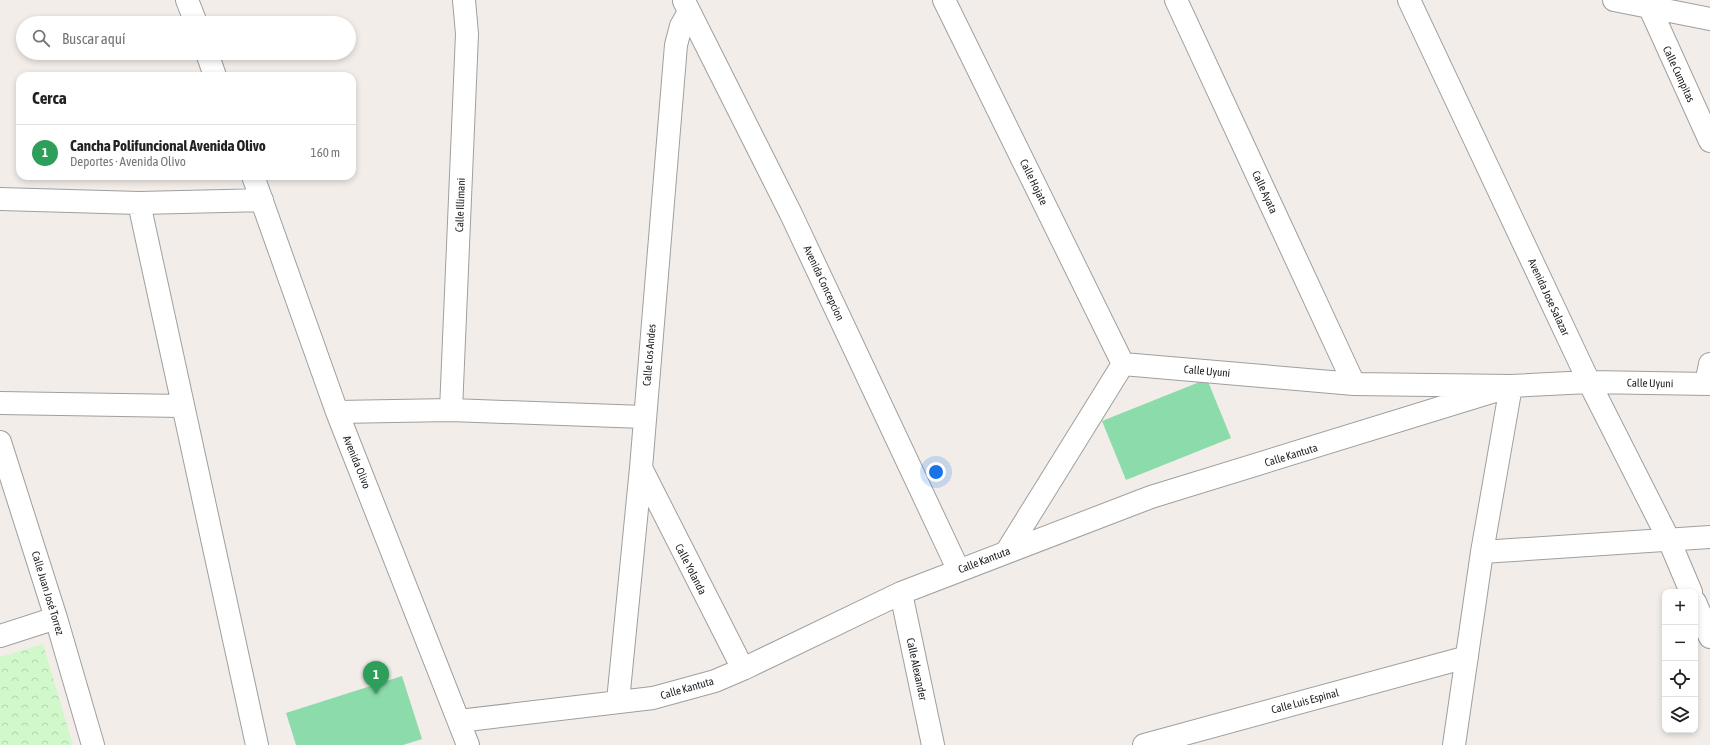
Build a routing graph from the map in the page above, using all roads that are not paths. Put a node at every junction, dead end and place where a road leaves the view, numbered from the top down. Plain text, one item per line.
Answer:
1 (187, 0) edge
2 (464, 0) edge
3 (944, 0) edge
4 (1176, 0) edge
5 (1409, 0) edge
6 (1614, 0) edge
7 (686, 6) edge
8 (1649, 6) junction
9 (193, 16) edge
10 (1710, 19) edge
11 (209, 60) edge
12 (214, 72) edge
13 (1710, 141) edge
14 (254, 180) edge
15 (0, 199) edge
16 (262, 200) junction
17 (139, 203) junction
18 (1123, 364) junction
19 (1709, 377) edge
20 (1589, 382) junction
21 (1354, 384) junction
22 (1512, 386) junction
23 (0, 404) edge
24 (182, 406) junction
25 (451, 410) junction
26 (337, 412) junction
27 (644, 417) junction
28 (0, 442) edge
29 (641, 468) junction
30 (1710, 537) edge
31 (1669, 540) junction
32 (1007, 551) junction
33 (1482, 552) junction
34 (958, 569) junction
35 (1690, 589) edge
36 (901, 593) junction
37 (1698, 609) edge
38 (56, 618) junction
39 (0, 636) edge
40 (1710, 637) edge
41 (1467, 657) junction
42 (743, 670) junction
43 (618, 701) junction
44 (459, 721) junction
45 (93, 745) edge
46 (257, 745) edge
47 (468, 745) edge
48 (932, 745) edge
49 (1144, 745) edge
50 (1454, 745) edge

1 - 9 street
2 - 25 street, Calle Illimani
3 - 18 street, Calle Hojate
4 - 21 street, Calle Ayata
5 - 20 street, Avenida Jose Salazar
6 - 8 street
7 - 27 street, Calle Los Andes
7 - 34 street, Avenida Concepcion
8 - 10 street
8 - 13 street, Calle Cumpitas
11 - 12 street
14 - 16 street, Avenida Olivo
15 - 17 street
16 - 17 street
16 - 26 street, Avenida Olivo
17 - 24 street
18 - 21 street, Calle Uyuni
18 - 32 street
19 - 20 street, Calle Uyuni
20 - 22 street, Calle Uyuni
20 - 31 street, Avenida Jose Salazar
21 - 22 street, Calle Uyuni
22 - 32 street, Calle Kantuta
22 - 33 street
23 - 24 street
24 - 46 street
25 - 26 street
25 - 27 street
26 - 44 street, Avenida Olivo
27 - 29 street, Calle Los Andes
28 - 38 street, Calle Juan José Torrez
29 - 42 street, Calle Yolanda
29 - 43 street, Calle Los Andes
30 - 31 street
31 - 33 street
31 - 35 street, Avenida Jose Salazar
32 - 34 street, Calle Kantuta
33 - 41 street
34 - 36 street, Calle Kantuta
36 - 42 street, Calle Kantuta
36 - 48 street, Calle Alexander
37 - 40 street
38 - 39 street
38 - 45 street, Calle Juan José Torrez
41 - 49 street, Calle Luis Espinal
41 - 50 street
42 - 43 street, Calle Kantuta
43 - 44 street, Calle Kantuta
44 - 47 street, Avenida Olivo

